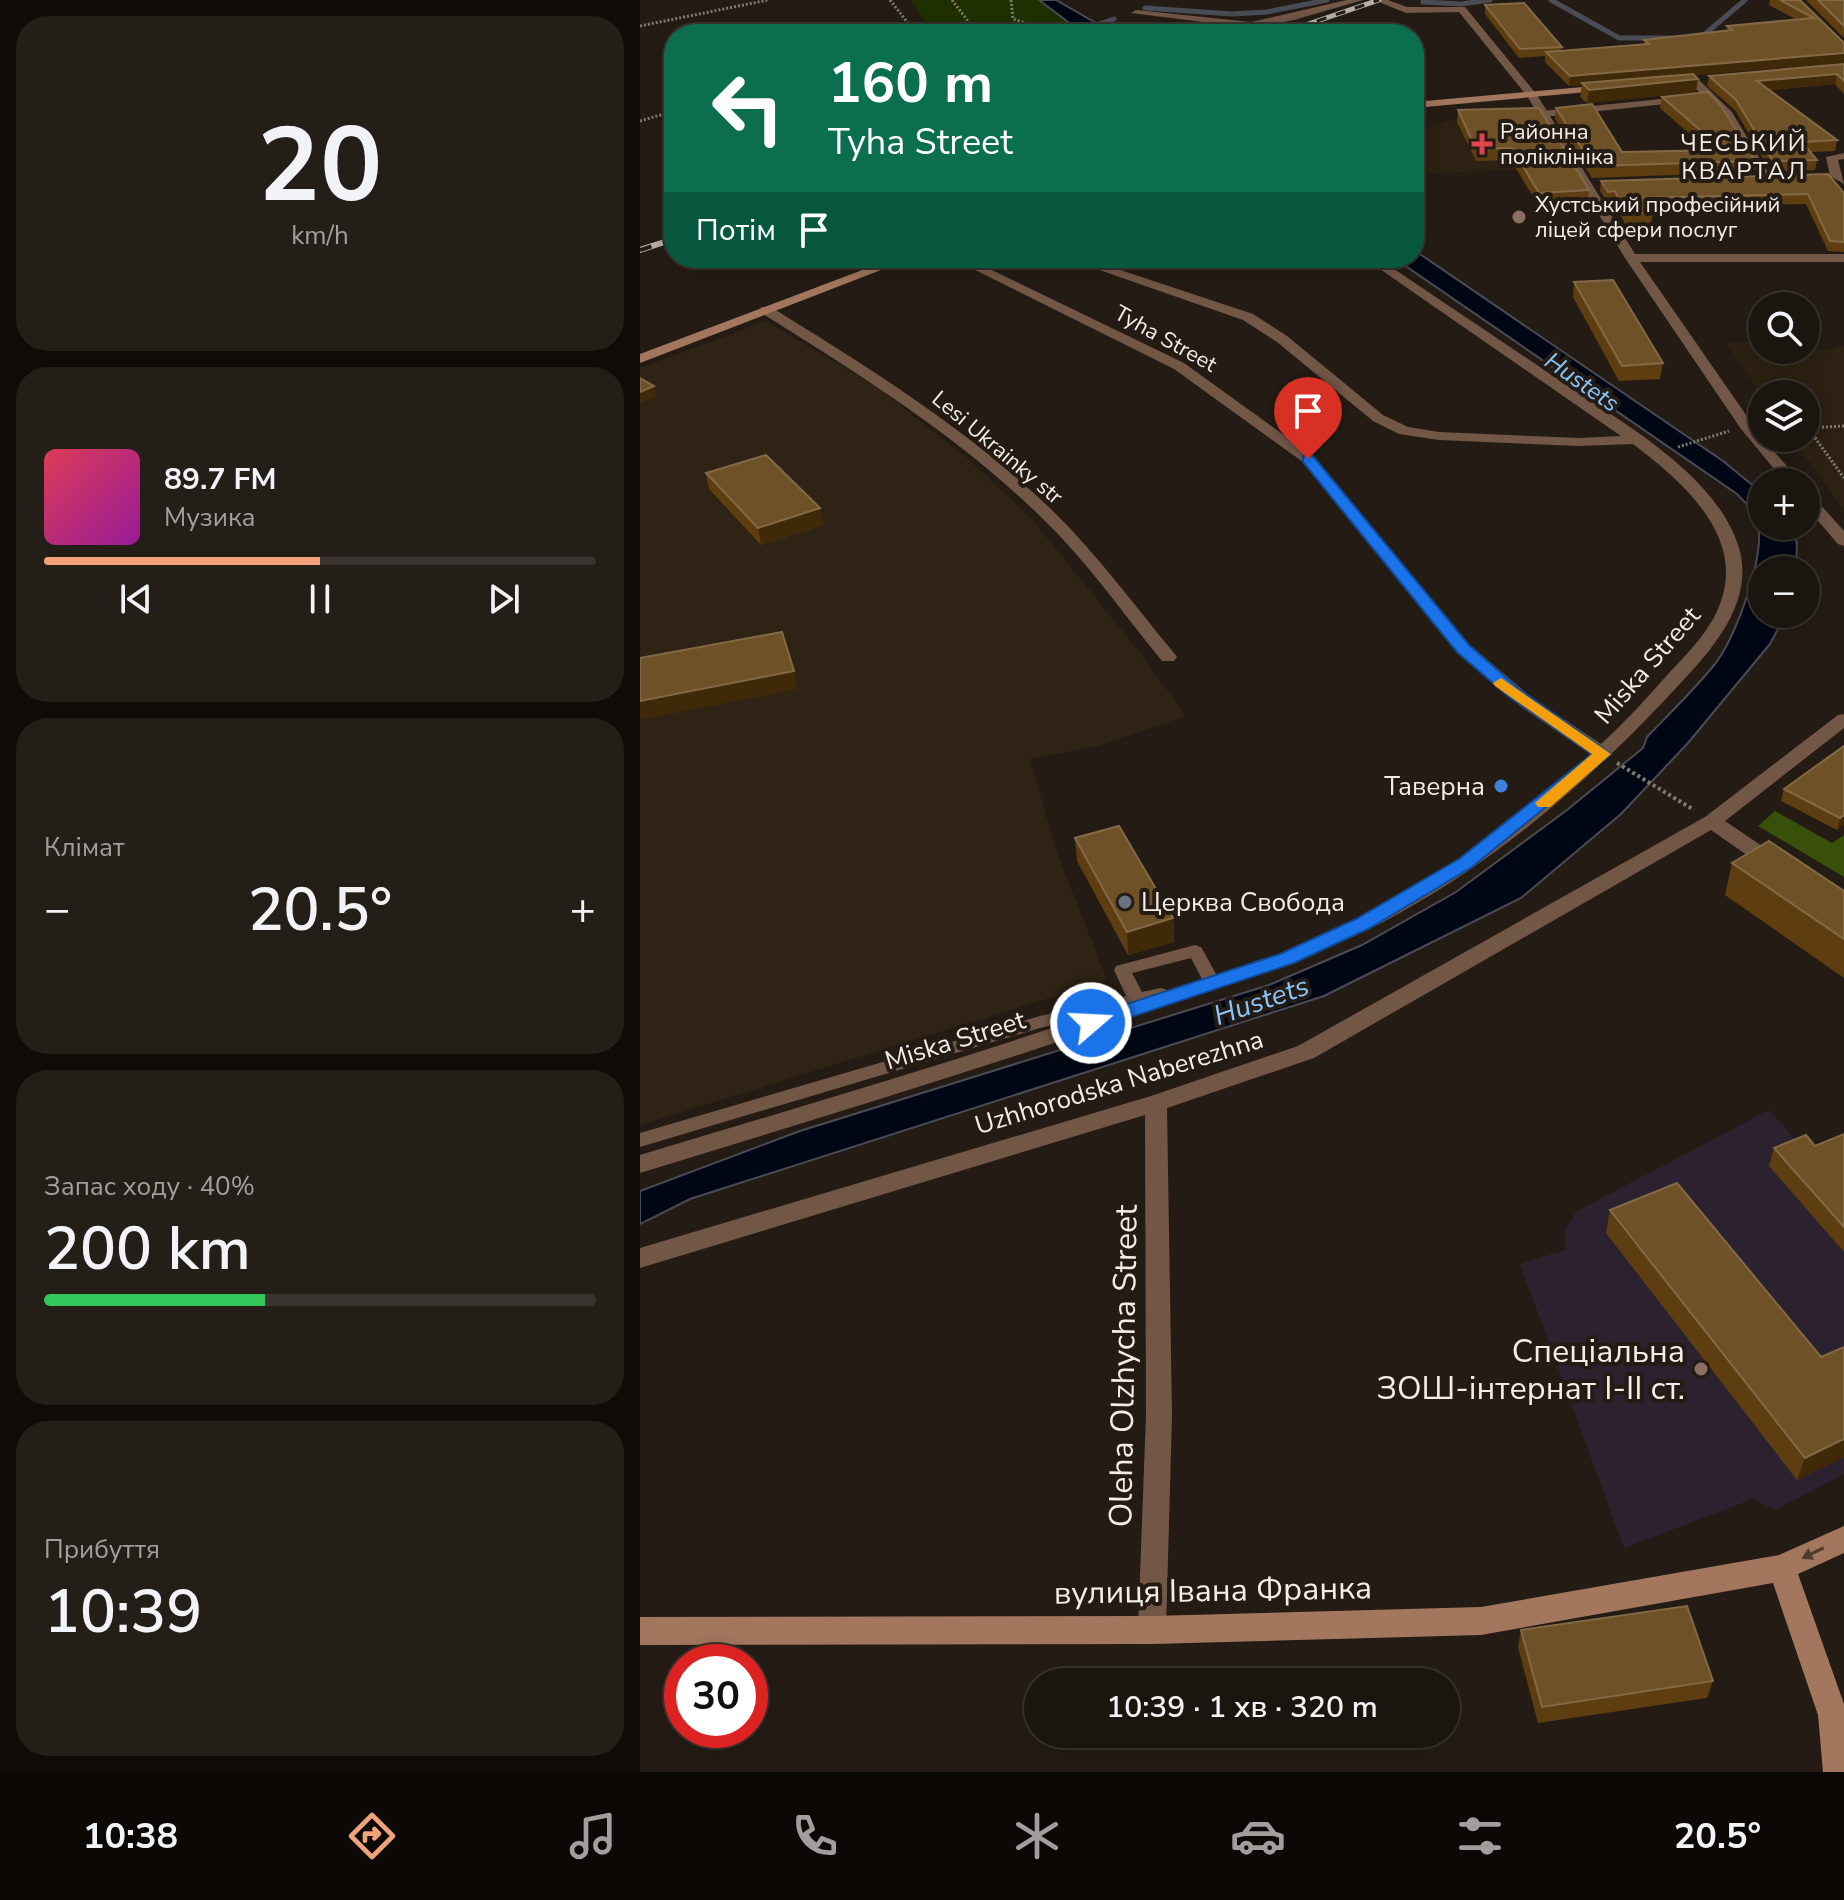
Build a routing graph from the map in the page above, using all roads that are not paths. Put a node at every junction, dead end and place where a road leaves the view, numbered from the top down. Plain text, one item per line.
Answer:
1 (1358, 0) edge
2 (1379, 0) edge
3 (1463, 4) edge
4 (1136, 13) dead end
5 (1241, 24) edge
6 (1255, 24) edge
7 (1709, 79) edge
8 (1693, 80) junction
9 (1678, 82) edge
10 (1620, 87) edge
11 (1532, 95) junction
12 (1709, 97) junction
13 (1424, 104) edge
14 (1543, 114) junction
15 (1844, 156) edge
16 (1822, 176) edge
17 (1780, 178) edge
18 (1840, 178) edge
19 (1751, 179) edge
20 (1766, 179) junction
21 (1586, 185) junction
22 (1601, 185) edge
23 (1631, 258) junction
24 (1844, 258) edge
25 (879, 268) edge
26 (978, 268) edge
27 (1101, 268) edge
28 (1385, 268) edge
29 (766, 310) junction
30 (640, 359) edge
31 (1634, 440) junction
32 (1781, 468) edge
33 (1820, 513) edge
34 (1844, 541) edge
35 (1168, 657) dead end
36 (1844, 719) edge
37 (1609, 757) junction
38 (1712, 821) junction
39 (1788, 873) edge
40 (1213, 983) junction
41 (1139, 1002) junction
42 (1156, 1103) junction
43 (640, 1140) edge
44 (640, 1164) edge
45 (640, 1258) edge
46 (1844, 1539) edge
47 (1782, 1568) junction
48 (1152, 1630) junction
49 (640, 1631) edge
50 (1838, 1772) edge

1 - 6 street
2 - 3 street
3 - 11 street
4 - 5 street
7 - 8 main road
8 - 9 main road
8 - 12 street
10 - 11 main road
11 - 13 main road
11 - 14 street
12 - 14 lane
12 - 20 street
14 - 21 street
15 - 18 street
16 - 18 street
17 - 20 street
19 - 20 street
21 - 22 street
21 - 23 street
23 - 24 street
23 - 32 street
25 - 29 main road
26 - 37 street, Tyha Street
27 - 31 street
28 - 31 street, Miska Street
29 - 30 main road
29 - 35 street, Lesi Ukrainky str
31 - 37 street, Miska Street
33 - 34 street
36 - 38 street, Uzhhorodska Naberezhna
37 - 40 street, Miska Street
38 - 39 street
38 - 42 street, Uzhhorodska Naberezhna
40 - 41 street, Miska Street
40 - 41 lane
41 - 43 lane
41 - 44 street, Miska Street
42 - 45 street, Uzhhorodska Naberezhna
42 - 48 street, Oleha Olzhycha Street
46 -> 47 main road, вулиця Івана Франка
47 - 48 main road, вулиця Івана Франка
47 - 50 main road
48 - 49 main road, вулиця Івана Франка

